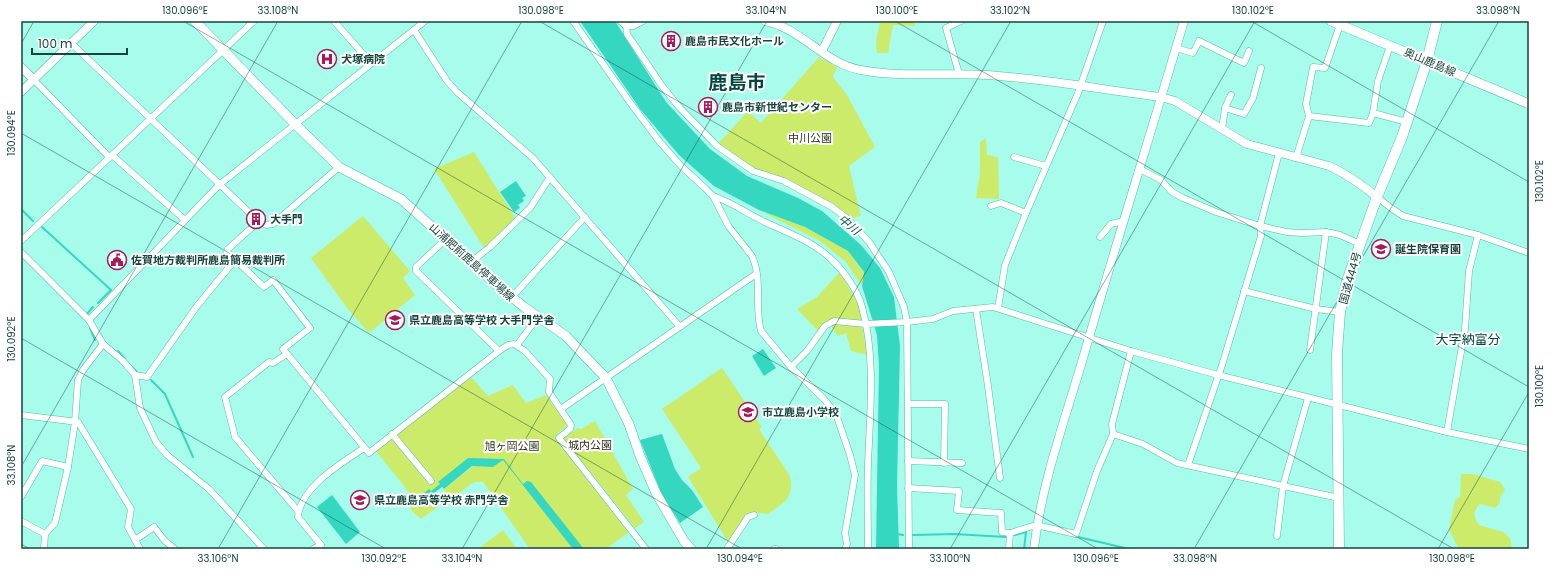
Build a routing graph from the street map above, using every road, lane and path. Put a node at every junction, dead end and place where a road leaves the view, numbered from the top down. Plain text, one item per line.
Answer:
1 (94, 21) edge
2 (195, 21) edge
3 (254, 21) edge
4 (334, 21) edge
5 (425, 21) edge
6 (573, 21) edge
7 (620, 21) edge
8 (643, 21) edge
9 (765, 21) edge
10 (837, 21) edge
11 (961, 21) edge
12 (1103, 21) edge
13 (1184, 21) edge
14 (1331, 21) edge
15 (1437, 21) edge
16 (1340, 25) junction
17 (626, 26) junction
18 (414, 30) junction
19 (71, 43) junction
20 (1390, 46) junction
21 (1176, 48) junction
22 (223, 50) junction
23 (822, 51) junction
24 (1249, 51) dead end
25 (1427, 61) junction
26 (371, 63) junction
27 (21, 67) edge
28 (1261, 68) dead end
29 (959, 74) junction
30 (33, 79) junction
31 (1079, 86) junction
32 (21, 92) edge
33 (1231, 95) dead end
34 (1161, 97) junction
35 (1529, 104) edge
36 (1225, 108) junction
37 (1373, 113) junction
38 (1309, 116) junction
39 (149, 119) junction
40 (1407, 122) junction
41 (296, 125) junction
42 (1222, 129) junction
43 (1279, 153) junction
44 (110, 156) junction
45 (1014, 157) dead end
46 (1296, 158) junction
47 (1046, 166) junction
48 (339, 167) junction
49 (1140, 169) junction
50 (550, 177) junction
51 (220, 185) junction
52 (713, 196) junction
53 (1377, 197) junction
54 (991, 206) dead end
55 (1026, 213) junction
56 (585, 217) junction
57 (185, 220) junction
58 (257, 220) junction
59 (1124, 221) junction
60 (1260, 226) junction
61 (1326, 232) junction
62 (1478, 235) junction
63 (1100, 237) dead end
64 (446, 239) junction
65 (21, 241) edge
66 (1360, 244) junction
67 (21, 252) edge
68 (1529, 253) edge
69 (235, 260) junction
70 (471, 262) junction
71 (756, 274) junction
72 (1244, 291) junction
73 (511, 298) junction
74 (998, 308) junction
75 (1316, 308) junction
76 (976, 309) junction
77 (1340, 312) junction
78 (538, 317) junction
79 (89, 320) junction
80 (907, 322) junction
81 (866, 324) junction
82 (680, 327) junction
83 (1089, 337) junction
84 (103, 344) junction
85 (517, 345) junction
86 (1310, 350) dead end
87 (498, 351) junction
88 (1131, 351) junction
89 (287, 354) junction
90 (792, 367) junction
91 (135, 375) junction
92 (1218, 375) junction
93 (606, 378) junction
94 (1308, 398) junction
95 (908, 404) junction
96 (1337, 405) junction
97 (561, 409) junction
98 (21, 415) edge
99 (75, 422) junction
100 (1447, 432) junction
101 (392, 434) junction
102 (1113, 434) junction
103 (364, 448) junction
104 (1529, 449) edge
105 (908, 462) junction
106 (944, 463) junction
107 (962, 463) dead end
108 (1188, 465) junction
109 (68, 467) junction
110 (1000, 478) dead end
111 (431, 481) dead end
112 (1283, 486) junction
113 (908, 488) junction
114 (21, 497) edge
115 (1339, 498) junction
116 (298, 511) junction
117 (754, 515) dead end
118 (21, 521) edge
119 (1036, 525) junction
120 (1010, 533) junction
121 (45, 534) junction
122 (1277, 536) dead end
123 (135, 540) junction
124 (44, 549) edge
125 (140, 549) edge
126 (175, 549) edge
127 (264, 549) edge
128 (313, 549) edge
129 (646, 549) edge
130 (691, 549) edge
131 (727, 549) edge
132 (845, 549) edge
133 (868, 549) edge
134 (909, 549) edge
135 (1009, 549) edge
136 (1034, 549) edge
137 (1339, 549) edge

1 - 19 street
2 - 22 main road, 山浦肥前鹿島停車場線
3 - 22 street
4 - 26 street
5 - 18 street
6 - 52 street
7 - 17 street
8 - 17 street
9 - 23 street
10 - 23 street
11 - 29 street
12 - 31 street
13 - 21 street
14 - 16 main road, 奥山鹿島線
15 - 25 highway, 国道444号
16 - 20 main road, 奥山鹿島線
16 - 38 street
17 - 80 street
18 - 26 street
18 - 50 street
19 - 30 street
19 - 39 street
20 - 25 main road, 奥山鹿島線
20 - 37 street
21 - 24 street
21 - 34 street
22 - 39 street
22 - 41 main road, 山浦肥前鹿島停車場線
23 - 29 street
25 - 35 main road, 奥山鹿島線
25 - 40 highway, 国道444号
26 - 41 street
27 - 30 street
28 - 36 street
29 - 31 street
30 - 32 street
30 - 44 street
31 - 34 street
31 - 47 street
33 - 36 street
34 - 42 street
34 - 49 street
36 - 42 street
37 - 38 street
37 - 40 street
38 - 46 street
39 - 44 street
39 - 51 street
40 - 53 highway, 国道444号
41 - 48 main road, 山浦肥前鹿島停車場線
41 - 51 street
42 - 43 street
43 - 46 street
43 - 60 street
44 - 57 street
44 - 65 street
45 - 47 street
46 - 53 street
47 - 55 street
48 - 58 street
48 - 64 main road, 山浦肥前鹿島停車場線
49 - 59 street
49 - 60 street
50 - 56 street
50 - 70 street
51 - 57 street
51 - 58 street
52 - 71 street
52 - 81 street
53 - 62 street
53 - 66 highway, 国道444号
54 - 55 street
55 - 74 street
56 - 73 street
56 - 82 street
57 - 79 street
58 - 69 street
59 - 63 street
59 - 83 street
60 - 61 street
60 - 72 street
61 - 66 street
61 - 75 street
62 - 68 street
62 - 100 street
64 - 70 main road, 山浦肥前鹿島停車場線
64 - 87 street
66 - 77 highway, 国道444号
67 - 79 street
69 - 89 street
69 - 91 street
70 - 73 main road, 山浦肥前鹿島停車場線
71 - 82 street
71 - 90 street
72 - 75 street
72 - 92 street
73 - 78 main road, 山浦肥前鹿島停車場線
74 - 76 street
74 - 83 street
75 - 77 street
75 - 86 street
76 - 80 street
76 - 110 street
77 - 96 highway, 国道444号
78 - 85 street
78 - 93 main road, 山浦肥前鹿島停車場線
79 - 84 street
80 - 81 street
80 - 95 street
81 - 90 street
81 - 133 street
82 - 93 street
83 - 88 street
83 - 119 street
84 - 91 street
84 - 99 street
85 - 87 street
85 - 97 street
87 - 101 street
88 - 92 street
88 - 102 street
89 - 103 street
89 - 116 street
90 - 132 street
91 - 127 street
92 - 94 street
92 - 108 street
93 - 97 street
93 - 130 main road, 山浦肥前鹿島停車場線
94 - 96 street
94 - 112 street
95 - 105 street
95 - 106 street
96 - 100 street
96 - 115 highway, 国道444号
97 - 129 street
98 - 99 street
99 - 109 street
99 - 123 street
100 - 104 street
101 - 103 street
101 - 111 street
102 - 108 street
102 - 119 street
103 - 116 street
105 - 106 street
105 - 113 street
106 - 107 street
108 - 112 street
109 - 114 street
109 - 121 street
112 - 115 street
112 - 122 street
113 - 120 street
113 - 134 street
115 - 137 highway, 国道444号
116 - 128 street
117 - 131 street
118 - 121 street
119 - 120 street
119 - 136 street
120 - 135 street
121 - 124 street
123 - 125 street
123 - 126 street

